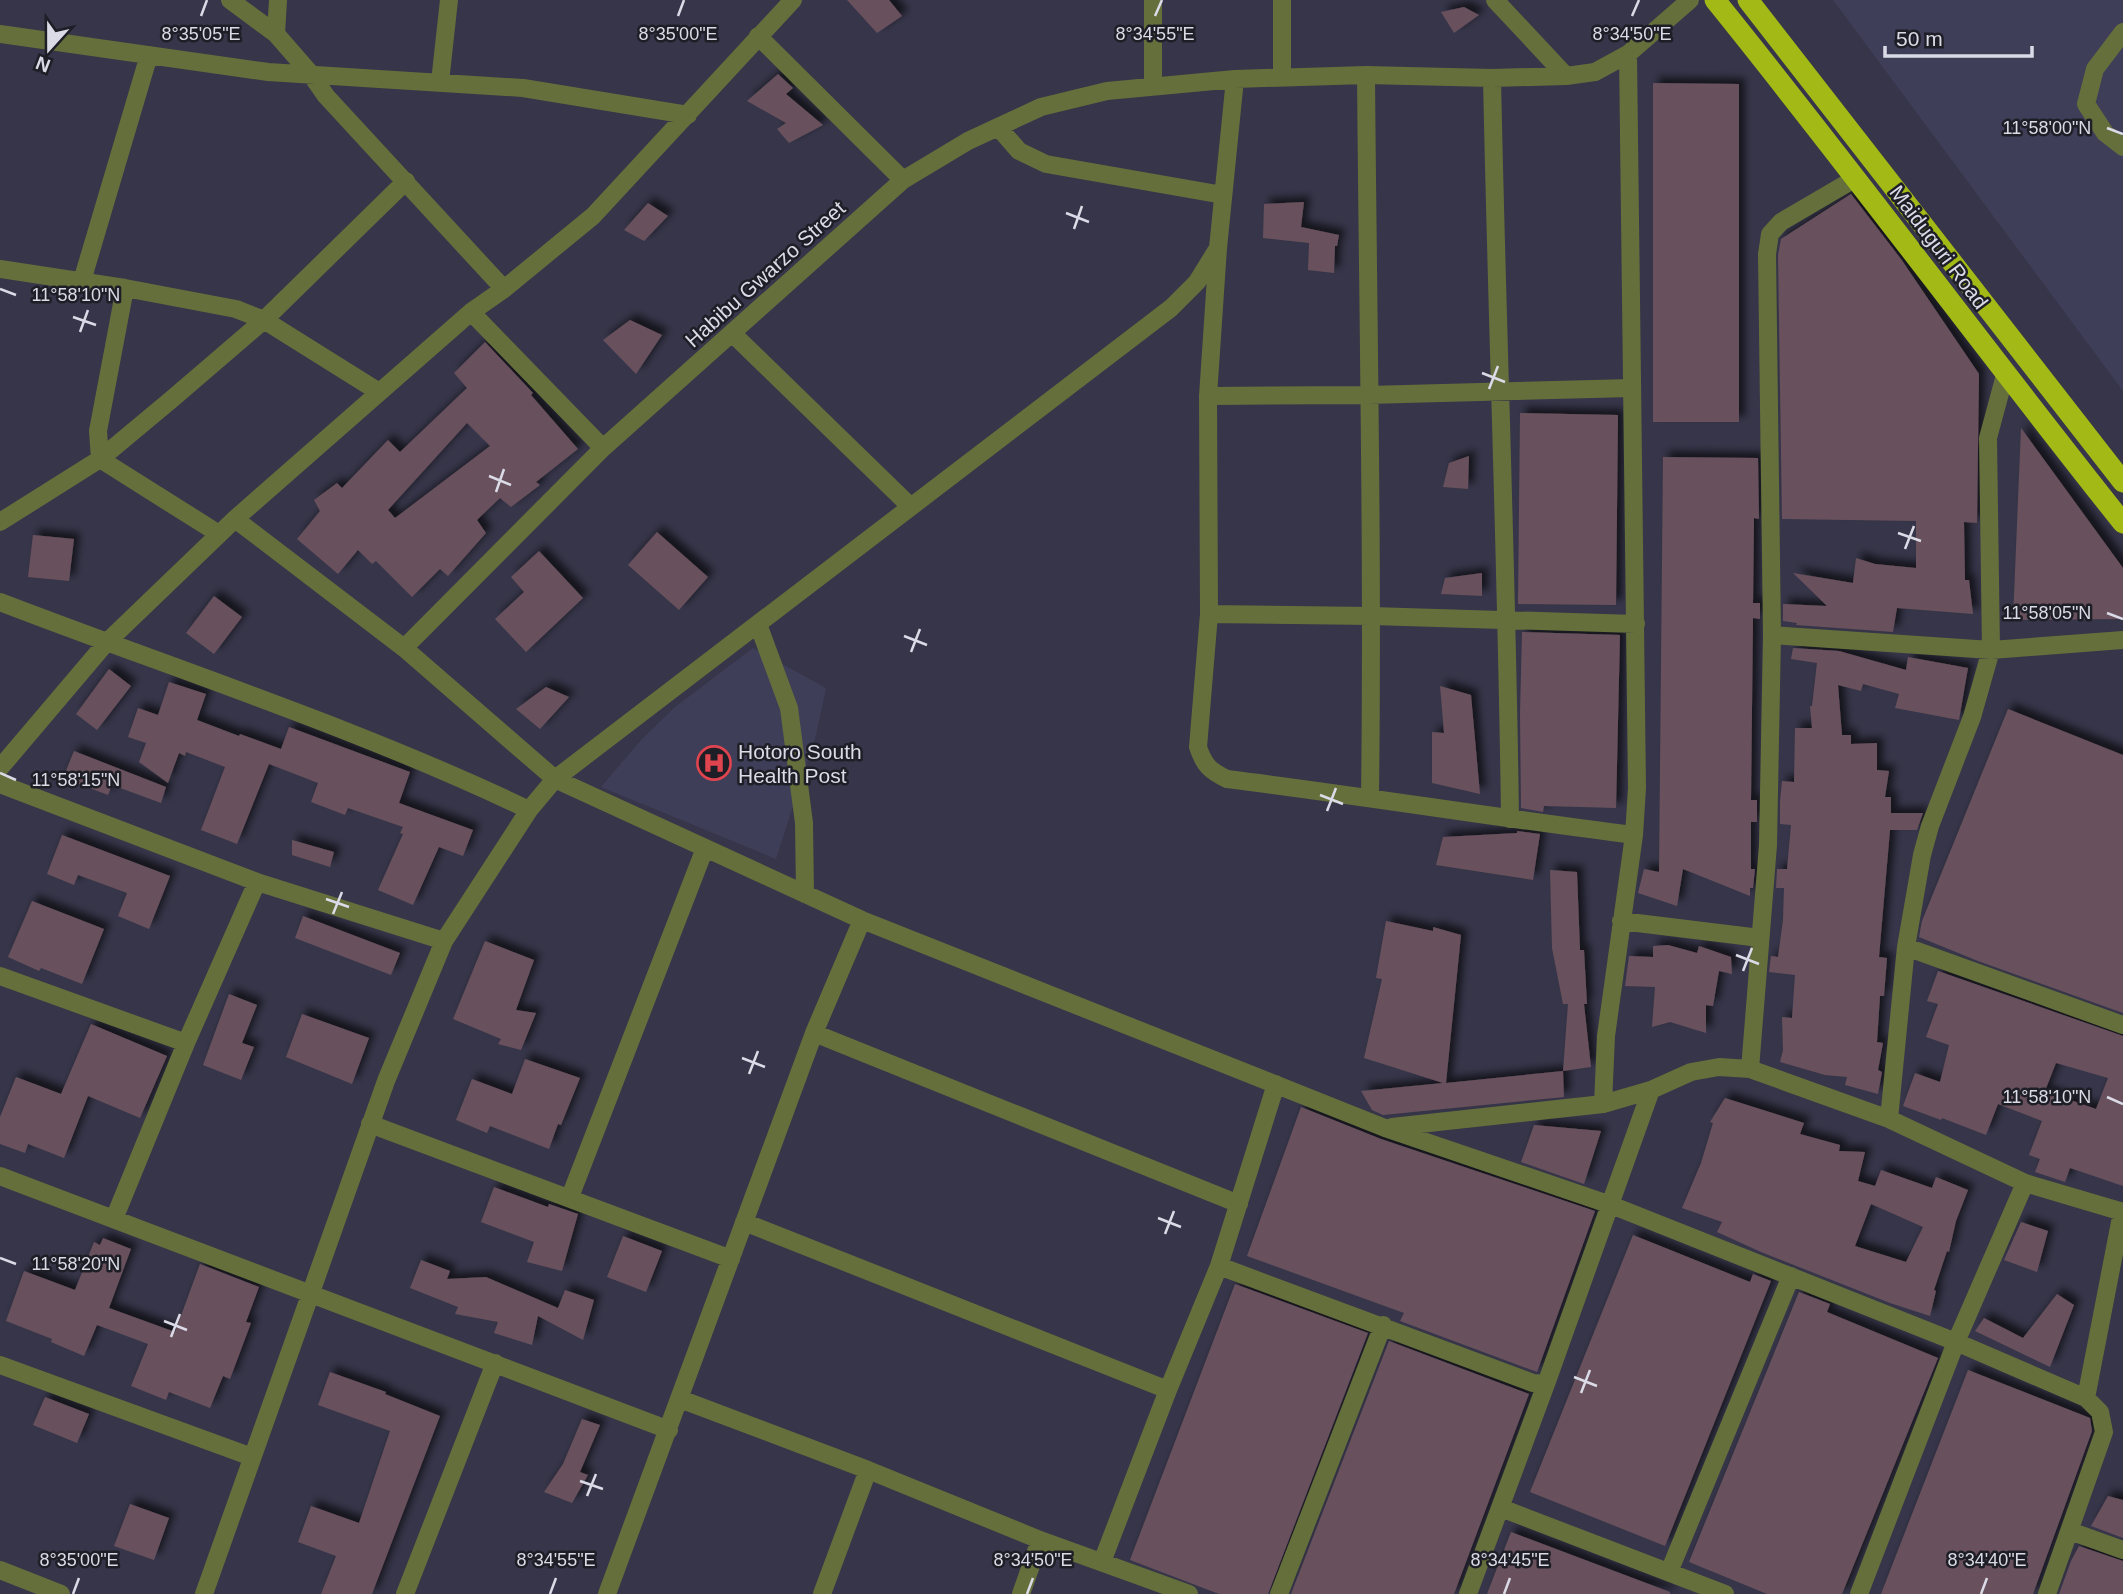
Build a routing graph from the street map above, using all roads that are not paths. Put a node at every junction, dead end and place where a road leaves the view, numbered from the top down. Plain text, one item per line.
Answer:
1 (230, 0) edge
2 (278, 0) edge
3 (449, 0) edge
4 (793, 0) edge
5 (1153, 0) edge
6 (1282, 0) edge
7 (1495, 0) edge
8 (1690, 0) edge
9 (1715, 0) edge
10 (1748, 0) edge
11 (2123, 32) edge
12 (0, 34) edge
13 (276, 34) junction
14 (758, 36) junction
15 (1628, 54) junction
16 (149, 55) junction
17 (310, 74) junction
18 (1366, 75) junction
19 (1566, 76) junction
20 (1282, 78) junction
21 (1492, 78) junction
22 (1235, 79) junction
23 (440, 82) junction
24 (1153, 86) junction
25 (688, 115) junction
26 (999, 128) junction
27 (2123, 148) edge
28 (1856, 178) junction
29 (903, 180) junction
30 (407, 181) junction
31 (1223, 195) junction
32 (1218, 248) junction
33 (0, 269) edge
34 (82, 281) junction
35 (125, 288) junction
36 (504, 289) junction
37 (471, 312) junction
38 (264, 320) junction
39 (732, 333) junction
40 (2005, 375) junction
41 (1632, 388) junction
42 (380, 392) junction
43 (1499, 392) junction
44 (1368, 395) junction
45 (1208, 396) junction
46 (603, 448) junction
47 (100, 459) junction
48 (2123, 482) edge
49 (911, 507) junction
50 (235, 519) junction
51 (0, 522) edge
52 (2123, 523) edge
53 (219, 534) junction
54 (0, 602) edge
55 (1209, 614) junction
56 (1372, 616) junction
57 (1508, 620) junction
58 (758, 624) junction
59 (1636, 624) junction
60 (1772, 635) junction
61 (2123, 640) edge
62 (106, 643) junction
63 (404, 648) junction
64 (1991, 650) junction
65 (0, 768) edge
66 (555, 779) junction
67 (0, 784) edge
68 (1370, 797) junction
69 (529, 810) junction
70 (1510, 819) junction
71 (1634, 835) junction
72 (705, 848) junction
73 (257, 881) junction
74 (805, 894) junction
75 (862, 920) junction
76 (1620, 921) junction
77 (1760, 938) junction
78 (444, 941) junction
79 (1906, 947) junction
80 (0, 976) edge
81 (2123, 1025) edge
82 (814, 1032) junction
83 (186, 1044) junction
84 (1750, 1069) junction
85 (1276, 1084) junction
86 (1651, 1090) junction
87 (1603, 1104) junction
88 (1889, 1119) junction
89 (370, 1124) junction
90 (1385, 1128) junction
91 (0, 1176) edge
92 (2025, 1183) junction
93 (570, 1197) junction
94 (1239, 1203) junction
95 (1611, 1205) junction
96 (2122, 1212) edge
97 (114, 1219) junction
98 (744, 1223) junction
99 (731, 1259) junction
100 (1219, 1266) junction
101 (1791, 1276) junction
102 (309, 1292) junction
103 (1383, 1325) junction
104 (1956, 1342) junction
105 (495, 1363) junction
106 (0, 1365) edge
107 (1546, 1384) junction
108 (1168, 1390) junction
109 (2085, 1398) junction
110 (680, 1399) junction
111 (668, 1430) junction
112 (252, 1457) junction
113 (868, 1470) junction
114 (1501, 1508) junction
115 (2070, 1531) junction
116 (1040, 1540) junction
117 (2123, 1550) edge
118 (1102, 1562) junction
119 (0, 1570) edge
120 (1669, 1572) junction
121 (61, 1594) edge
122 (204, 1594) edge
123 (405, 1594) edge
124 (607, 1594) edge
125 (822, 1594) edge
126 (1021, 1594) edge
127 (1189, 1594) edge
128 (1279, 1594) edge
129 (1468, 1594) edge
130 (1725, 1594) edge
131 (1859, 1594) edge
132 (2047, 1594) edge

1 - 13 street
2 - 13 street
3 - 23 street
4 - 14 street
5 - 24 street
6 - 20 street
7 - 19 street
8 - 15 street, Habibu Gwarzo Street
9 - 28 highway, Maiduguri Road
10 - 48 highway, Maiduguri Road
11 - 27 street
12 - 16 street
13 - 17 street
14 - 25 street
14 - 29 street
15 - 19 street, Habibu Gwarzo Street
15 - 41 street
16 - 17 street
16 - 34 street
17 - 23 street
17 - 30 street
18 - 20 street, Habibu Gwarzo Street
18 - 21 street, Habibu Gwarzo Street
18 - 44 street
19 - 21 street, Habibu Gwarzo Street
20 - 22 street, Habibu Gwarzo Street
21 - 43 street
22 - 24 street, Habibu Gwarzo Street
22 - 31 street
23 - 25 street
24 - 26 street, Habibu Gwarzo Street
25 - 36 street
26 - 29 street, Habibu Gwarzo Street
26 - 31 street
28 - 40 highway, Maiduguri Road
28 - 60 street
29 - 39 street, Habibu Gwarzo Street
30 - 36 street
30 - 38 street
31 - 32 street
32 - 45 street
32 - 49 street
33 - 34 street
34 - 35 street
35 - 38 street
35 - 47 street
36 - 37 street
37 - 42 street
37 - 46 street
38 - 42 street
38 - 47 street
39 - 46 street, Habibu Gwarzo Street
39 - 49 street
40 - 52 highway, Maiduguri Road
40 - 64 street
41 - 43 street
41 - 59 street
42 - 50 street
43 - 44 street
43 - 57 street
44 - 45 street
44 - 56 street
45 - 55 street
46 - 63 street, Habibu Gwarzo Street
47 - 51 street
47 - 53 street
49 - 58 street
50 - 53 street
50 - 63 street
53 - 62 street
54 - 62 street
55 - 56 street
55 - 68 street
56 - 57 street
56 - 68 street
57 - 59 street
57 - 70 street
58 - 66 street
58 - 74 street
59 - 71 street
60 - 64 street
60 - 77 street
61 - 64 street
62 - 65 street
62 - 69 street
63 - 66 street
64 - 79 street
66 - 69 street
66 - 72 street
67 - 73 street
68 - 70 street
69 - 78 street
70 - 71 street
71 - 76 street
72 - 74 street
72 - 93 street
73 - 78 street
73 - 83 street
74 - 75 street
75 - 82 street
75 - 85 street
76 - 77 street
76 - 87 street
77 - 84 street
78 - 89 street
79 - 81 street
79 - 88 street
80 - 83 street
82 - 94 street
82 - 98 street
83 - 97 street
84 - 86 street
84 - 88 street
85 - 90 street
85 - 94 street
86 - 87 street
86 - 95 street
87 - 90 street
88 - 92 street
89 - 93 street
89 - 102 street
90 - 95 street
91 - 97 street
92 - 96 street
92 - 104 street
93 - 99 street
94 - 100 street
95 - 101 street
95 - 107 street
96 - 109 street
97 - 102 street
98 - 99 street
98 - 108 street
99 - 110 street
100 - 103 street
100 - 108 street
101 - 104 street
101 - 120 street
102 - 105 street
102 - 112 street
103 - 107 street
103 - 128 street
104 - 109 street
104 - 131 street
105 - 111 street
105 - 123 street
106 - 112 street
107 - 114 street
108 - 118 street
109 - 115 street
110 - 111 street
110 - 113 street
111 - 124 street
112 - 122 street
113 - 116 street
113 - 125 street
114 - 120 street
114 - 129 street
115 - 117 street
115 - 132 street
116 - 118 street
116 - 126 street
118 - 127 street
119 - 121 street
120 - 130 street

